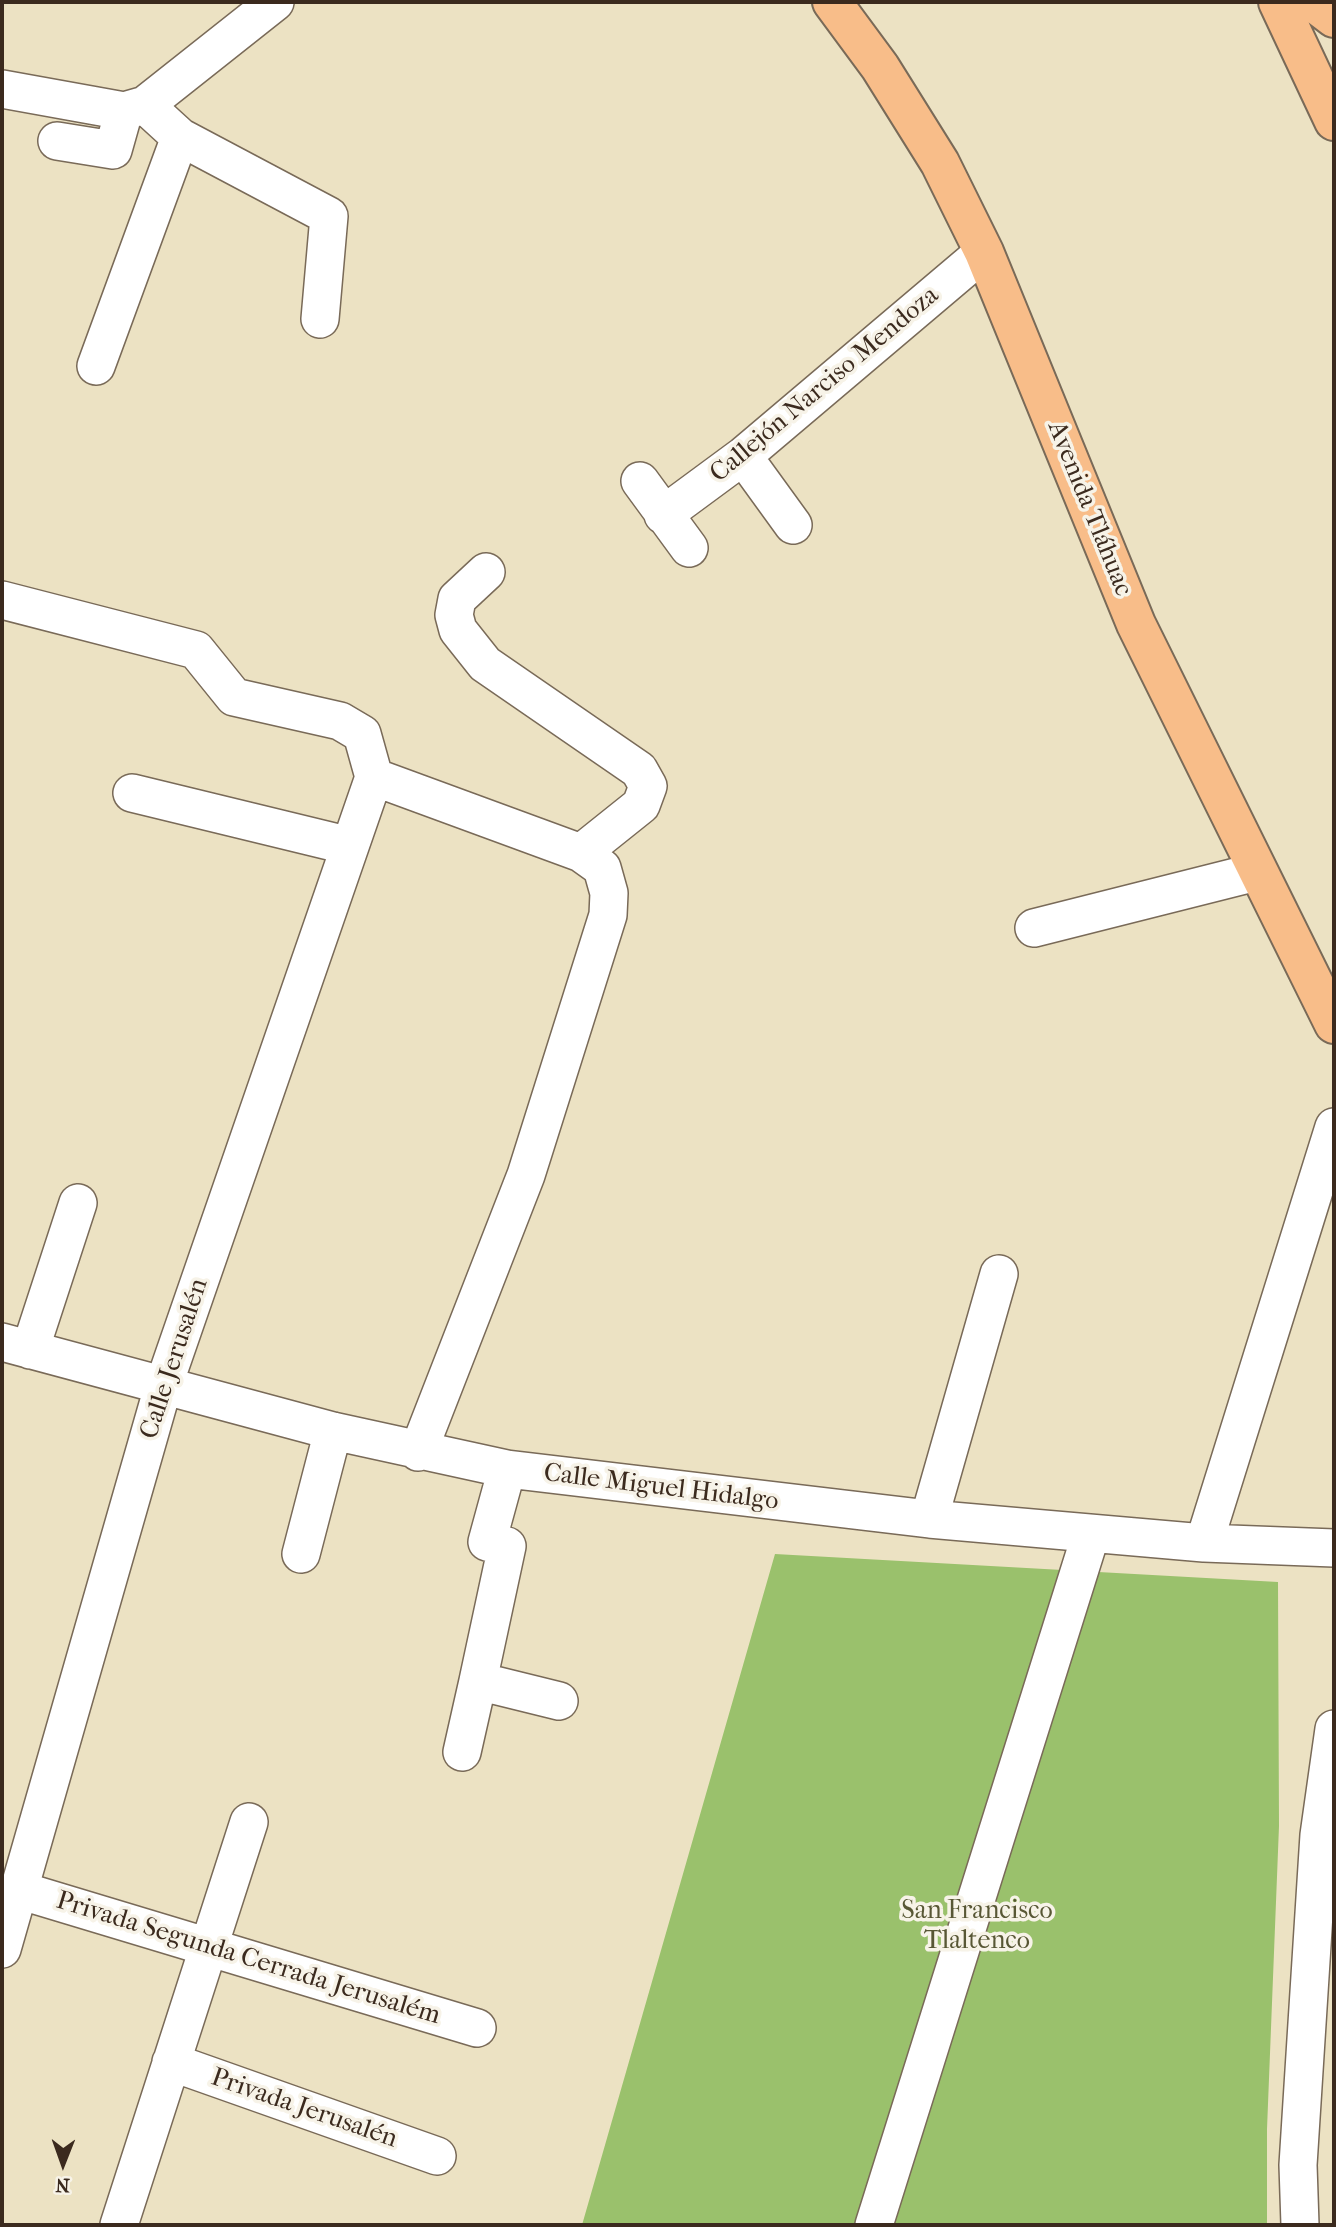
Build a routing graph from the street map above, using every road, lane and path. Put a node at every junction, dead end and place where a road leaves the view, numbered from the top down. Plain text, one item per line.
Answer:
1 (275, 2) edge
2 (832, 2) edge
3 (1278, 2) edge
4 (1313, 2) edge
5 (1334, 18) edge
6 (2, 89) edge
7 (135, 108) junction
8 (1334, 121) edge
9 (180, 136) junction
10 (57, 141) dead end
11 (984, 252) junction
12 (320, 319) dead end
13 (96, 366) dead end
14 (743, 456) junction
15 (640, 481) dead end
16 (663, 515) junction
17 (793, 525) dead end
18 (688, 548) dead end
19 (486, 572) dead end
20 (2, 600) edge
21 (374, 777) junction
22 (132, 793) dead end
23 (350, 846) junction
24 (581, 853) junction
25 (1256, 872) junction
26 (1034, 928) dead end
27 (1334, 1024) edge
28 (1334, 1127) edge
29 (78, 1203) dead end
30 (999, 1274) dead end
31 (16, 1346) edge
32 (163, 1387) junction
33 (333, 1431) junction
34 (418, 1452) junction
35 (507, 1469) junction
36 (929, 1519) junction
37 (1091, 1534) junction
38 (1204, 1543) junction
39 (1334, 1548) edge
40 (301, 1554) dead end
41 (478, 1681) junction
42 (559, 1701) dead end
43 (1334, 1729) edge
44 (463, 1752) dead end
45 (250, 1822) dead end
46 (19, 1890) junction
47 (209, 1946) junction
48 (2, 1949) edge
49 (477, 2028) dead end
50 (171, 2062) junction
51 (437, 2156) dead end
52 (119, 2225) edge
53 (874, 2225) edge
54 (1300, 2225) edge

1 - 7 street
2 - 11 main road, Avenida Tláhuac
3 - 8 main road
4 - 5 main road
6 - 7 street
7 - 9 street
7 - 10 street
9 - 12 street
9 - 13 street
11 - 14 street, Callejón Narciso Mendoza
11 - 25 main road, Avenida Tláhuac
14 - 16 street, Callejón Narciso Mendoza
14 - 17 street
15 - 16 street
16 - 18 street
19 - 24 street
20 - 21 street
21 - 23 street, Calle Jerusalén
21 - 24 street
22 - 23 street
23 - 32 street, Calle Jerusalén
24 - 34 street
25 - 26 street
25 - 27 main road, Avenida Tláhuac
28 - 38 street
29 - 31 street
30 - 36 street
31 - 32 street, Calle Miguel Hidalgo
32 - 33 street, Calle Miguel Hidalgo
32 - 46 street, Calle Jerusalén
33 - 34 street, Calle Miguel Hidalgo
33 - 40 street
34 - 35 street, Calle Miguel Hidalgo
35 - 36 street, Calle Miguel Hidalgo
35 - 41 street
36 - 37 street, Calle Miguel Hidalgo
37 - 38 street, Calle Miguel Hidalgo
37 - 53 street
38 - 39 street, Calle Miguel Hidalgo
41 - 42 street
41 - 44 street
43 - 54 street
45 - 47 street
46 - 47 street, Privada Segunda Cerrada Jerusalém
46 - 48 street, Calle Jerusalén
47 - 49 street, Privada Segunda Cerrada Jerusalém
47 - 50 street
50 - 51 street, Privada Jerusalén
50 - 52 street

